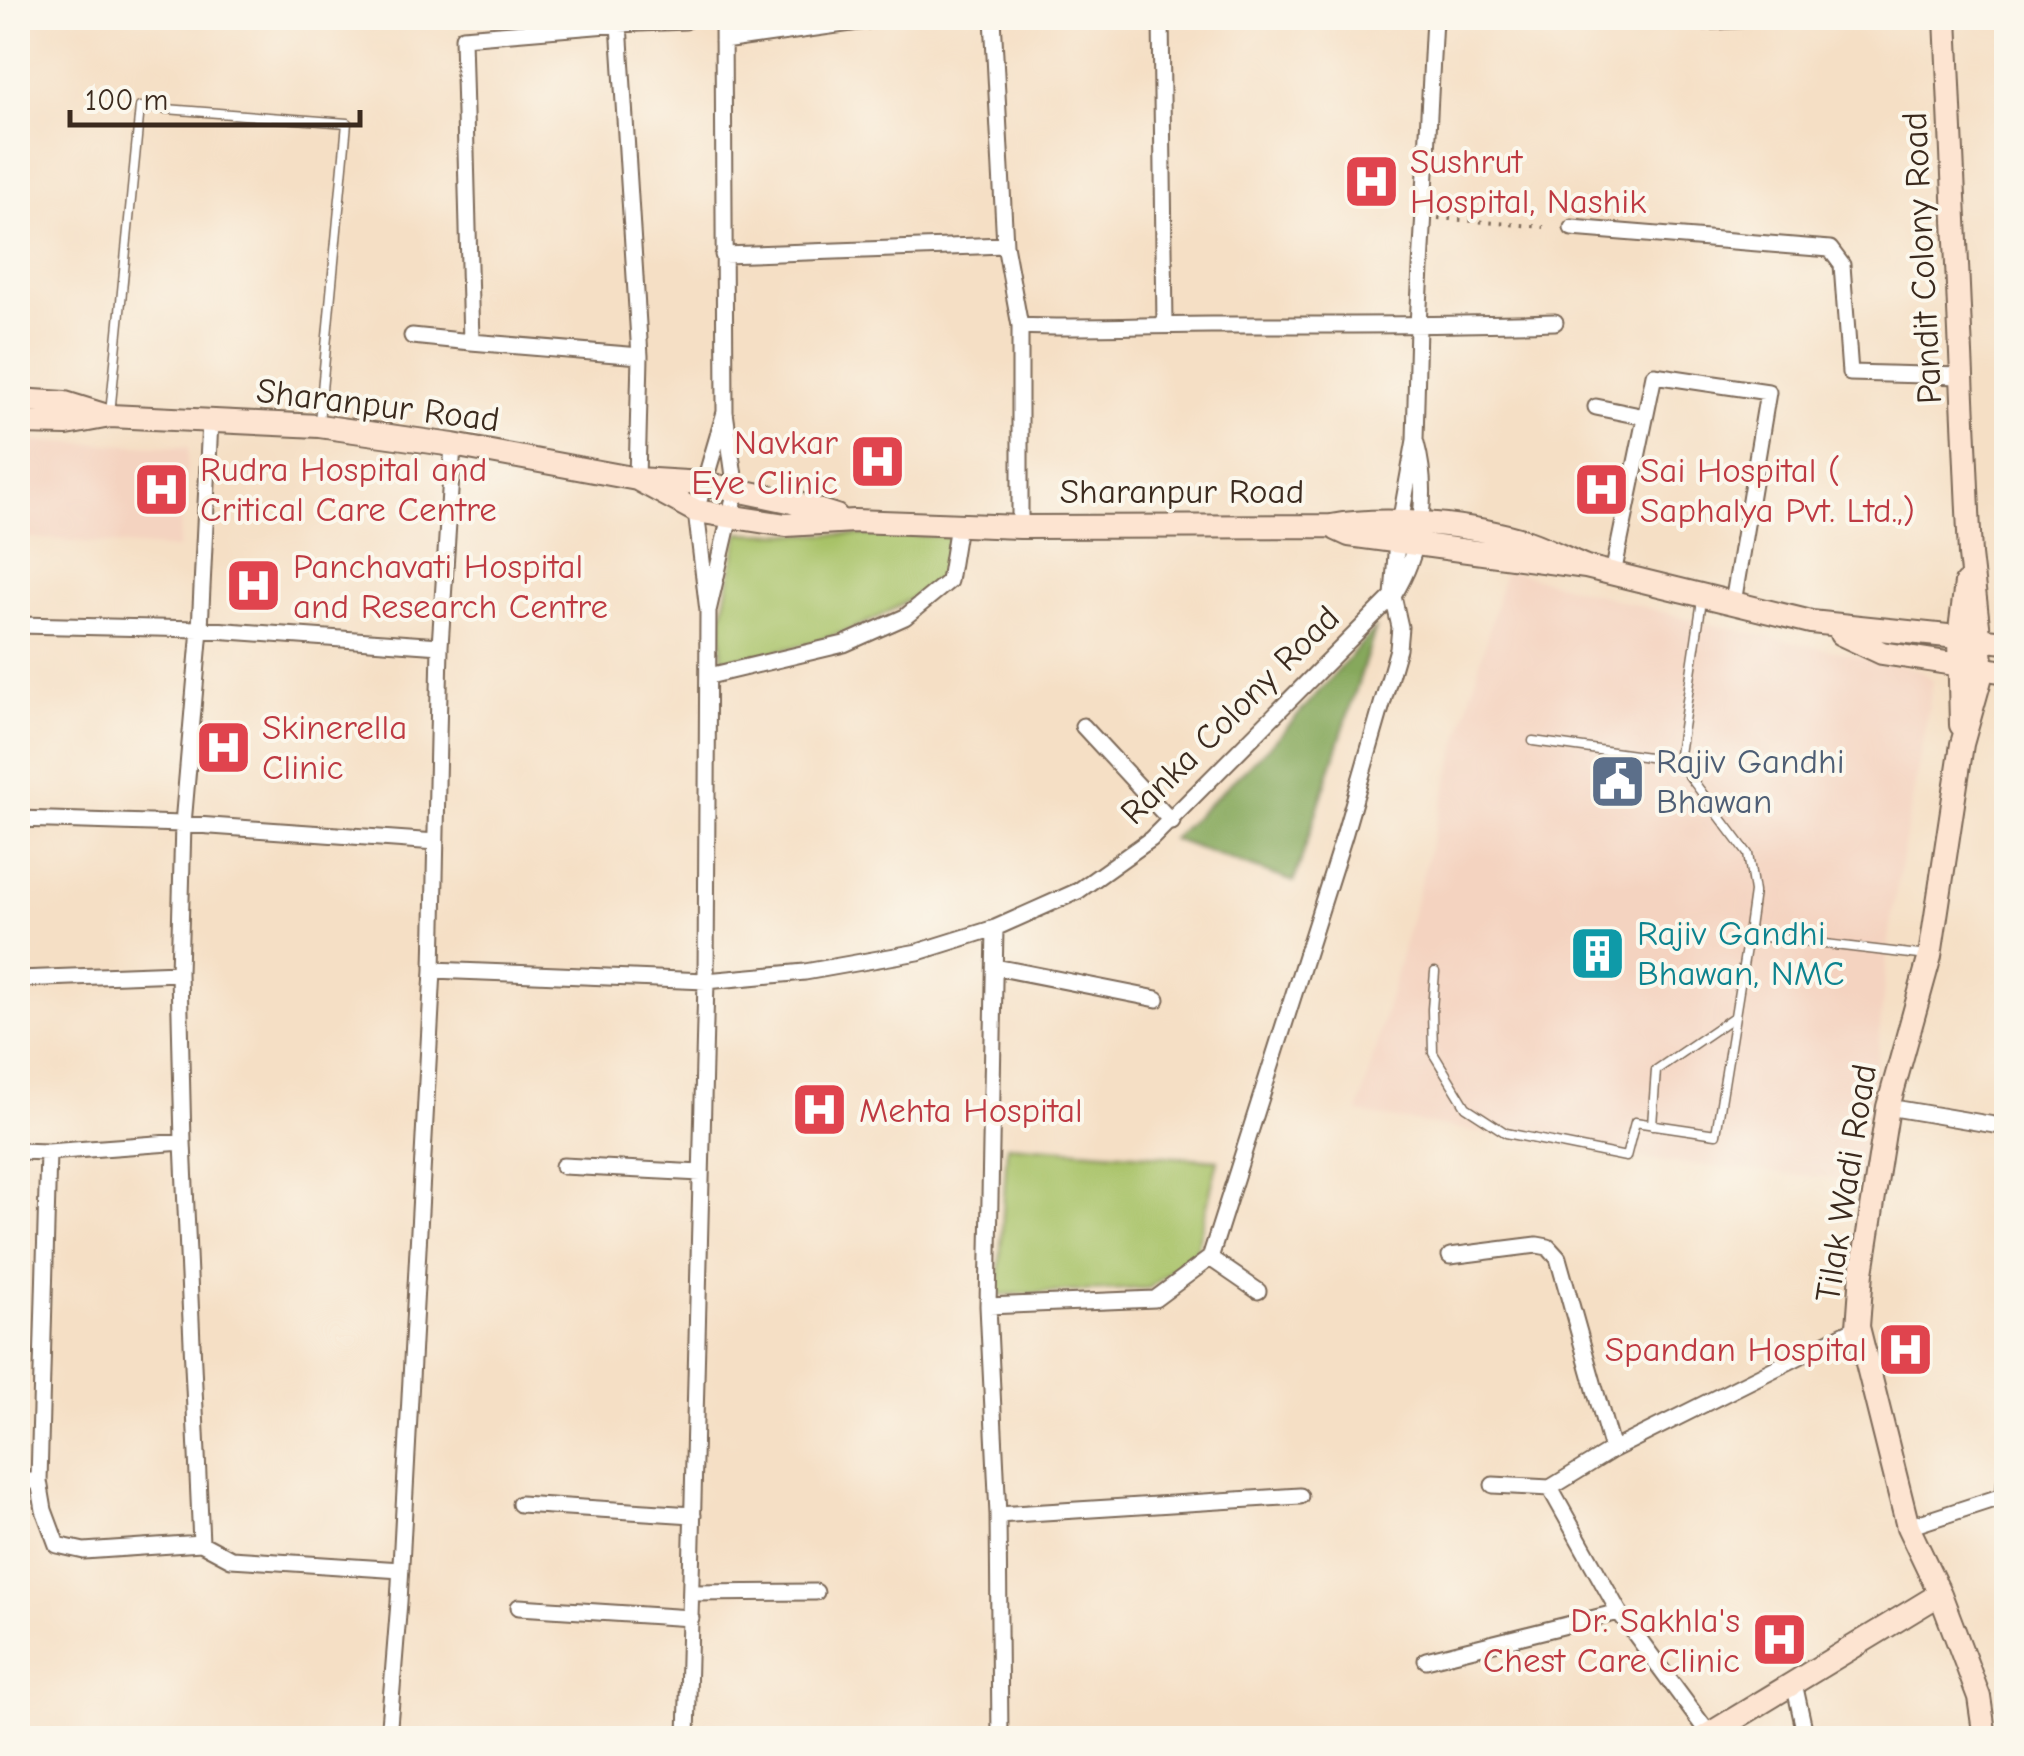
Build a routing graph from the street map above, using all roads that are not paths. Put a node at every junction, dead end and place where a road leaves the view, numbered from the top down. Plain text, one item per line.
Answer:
1 (723, 18) edge
2 (887, 18) edge
3 (993, 18) edge
4 (1161, 18) edge
5 (1434, 18) edge
6 (1770, 18) edge
7 (1946, 18) edge
8 (685, 21) dead end
9 (619, 24) junction
10 (722, 41) junction
11 (1572, 228) dead end
12 (1006, 245) junction
13 (723, 255) junction
14 (1555, 322) dead end
15 (1165, 325) junction
16 (1020, 326) junction
17 (1418, 326) junction
18 (412, 336) dead end
19 (471, 342) junction
20 (640, 356) junction
21 (1962, 376) junction
22 (18, 400) edge
23 (1596, 406) dead end
24 (725, 412) junction
25 (110, 416) junction
26 (1645, 417) junction
27 (210, 421) junction
28 (18, 423) edge
29 (319, 426) junction
30 (452, 446) junction
31 (637, 479) junction
32 (703, 483) junction
33 (736, 490) junction
34 (696, 510) junction
35 (731, 517) junction
36 (854, 521) junction
37 (958, 526) junction
38 (1020, 527) junction
39 (1409, 532) junction
40 (1612, 574) junction
41 (1393, 596) junction
42 (1703, 596) junction
43 (1733, 604) junction
44 (708, 611) junction
45 (1970, 611) junction
46 (1810, 622) junction
47 (18, 624) edge
48 (200, 629) junction
49 (1928, 636) junction
50 (1970, 639) junction
51 (2006, 639) edge
52 (440, 646) junction
53 (1927, 661) junction
54 (1959, 666) junction
55 (1999, 674) edge
56 (709, 676) junction
57 (1967, 696) junction
58 (1084, 726) dead end
59 (1533, 741) dead end
60 (1678, 762) junction
61 (18, 819) edge
62 (1172, 822) junction
63 (183, 824) junction
64 (436, 842) junction
65 (995, 928) junction
66 (1748, 935) junction
67 (1930, 956) junction
68 (995, 967) junction
69 (433, 970) junction
70 (1436, 972) dead end
71 (179, 973) junction
72 (18, 979) edge
73 (706, 981) junction
74 (1157, 999) dead end
75 (1735, 1016) junction
76 (1888, 1107) junction
77 (1652, 1125) junction
78 (2006, 1126) edge
79 (183, 1142) junction
80 (18, 1152) edge
81 (48, 1152) junction
82 (563, 1166) dead end
83 (701, 1173) junction
84 (1450, 1256) dead end
85 (1210, 1258) junction
86 (1258, 1292) dead end
87 (988, 1306) junction
88 (1858, 1326) junction
89 (1612, 1450) junction
90 (2006, 1472) edge
91 (18, 1481) edge
92 (39, 1481) junction
93 (1492, 1485) dead end
94 (1550, 1488) junction
95 (1300, 1496) dead end
96 (2005, 1496) edge
97 (520, 1504) dead end
98 (693, 1515) junction
99 (998, 1516) junction
100 (1908, 1527) junction
101 (202, 1543) junction
102 (401, 1570) junction
103 (816, 1592) dead end
104 (691, 1593) junction
105 (1940, 1594) junction
106 (519, 1607) dead end
107 (1619, 1612) junction
108 (691, 1618) junction
109 (1426, 1660) dead end
110 (1794, 1683) junction
111 (1706, 1736) edge
112 (388, 1738) edge
113 (687, 1738) edge
114 (1000, 1738) edge
115 (1806, 1738) edge
116 (1985, 1738) edge

1 - 10 street
2 - 10 street
3 - 12 street
4 - 15 street
5 - 6 street
5 - 17 street
7 - 21 main road, Pandit Colony Road
8 - 9 street
9 - 19 street
9 - 20 street
10 - 13 street
11 - 21 street
12 - 13 street
12 - 16 street
13 - 24 street
14 - 17 street
15 - 16 street
15 - 17 street
16 - 38 street
17 - 39 street
18 - 19 street
19 - 20 street
20 - 31 street
21 - 45 main road, Pandit Colony Road
22 - 25 main road, Sharanpur Road
23 - 26 street
24 - 32 street
24 - 33 street
25 - 27 main road, Sharanpur Road
25 - 28 main road, Sharanpur Road
25 - 29 lane
26 - 40 street
26 - 43 street
27 - 29 main road, Sharanpur Road
27 - 48 street
29 - 30 main road, Sharanpur Road
30 - 31 main road, Sharanpur Road
30 - 52 street
31 - 32 main road, Sharanpur Road
31 - 34 main road, Sharanpur Road
32 - 33 main road, Sharanpur Road
32 - 34 street
33 - 35 street
33 - 36 main road, Sharanpur Road
34 - 35 main road, Sharanpur Road
34 - 44 street
35 - 36 main road, Sharanpur Road
35 - 44 street
36 - 37 main road, Sharanpur Road
37 - 38 main road, Sharanpur Road
37 - 56 street
38 - 39 main road, Sharanpur Road
39 - 40 main road, Sharanpur Road
39 - 41 street, Ranka Colony Road
40 - 42 main road, Sharanpur Road
41 - 62 street, Ranka Colony Road
41 - 85 street
42 - 43 main road, Sharanpur Road
42 - 60 lane
43 - 46 main road, Sharanpur Road
44 - 56 street
45 - 49 main road
45 - 50 main road, Pandit Colony Road
45 - 51 main road
46 - 49 main road, Sharanpur Road
46 - 53 main road, Sharanpur Road
47 - 48 street
48 - 52 street
48 - 63 street
49 - 50 main road, Sharanpur Road
50 - 51 main road, Sharanpur Road
50 - 54 main road, Tilak Wadi Road
50 - 55 main road
52 - 64 street
53 - 54 main road, Sharanpur Road
53 - 57 main road
54 - 55 main road, Sharanpur Road
54 - 57 main road, Tilak Wadi Road
55 - 57 main road
56 - 73 street
57 - 67 main road, Tilak Wadi Road
58 - 62 street
59 - 60 lane
60 - 66 lane
61 - 63 street
62 - 65 street, Ranka Colony Road
63 - 64 street
63 - 71 street
64 - 69 street
65 - 68 street
65 - 73 street, Ranka Colony Road
66 - 67 lane
66 - 75 lane
67 - 76 main road, Tilak Wadi Road
68 - 74 street
68 - 87 street
69 - 73 street, Ranka Colony Road
69 - 102 street
70 - 77 lane
71 - 72 street
71 - 79 street
73 - 83 street
75 - 77 lane
75 - 77 lane
76 - 78 street
76 - 88 main road, Tilak Wadi Road
79 - 81 street
79 - 101 street
80 - 81 street
81 - 92 street
82 - 83 street
83 - 98 street
84 - 89 street
85 - 86 street
85 - 87 street
87 - 99 street
88 - 89 street
88 - 100 main road, Tilak Wadi Road
89 - 94 street
90 - 96 street
91 - 92 street
92 - 101 street
93 - 94 street
94 - 107 street
95 - 99 street
96 - 100 street
97 - 98 street
98 - 104 street
99 - 114 street
100 - 105 main road, Tilak Wadi Road
101 - 102 street
102 - 112 street
103 - 104 street
104 - 108 street
105 - 110 main road
105 - 116 main road, Tilak Wadi Road
106 - 108 street
107 - 109 street
107 - 111 street
108 - 113 street
110 - 111 main road
110 - 115 street

